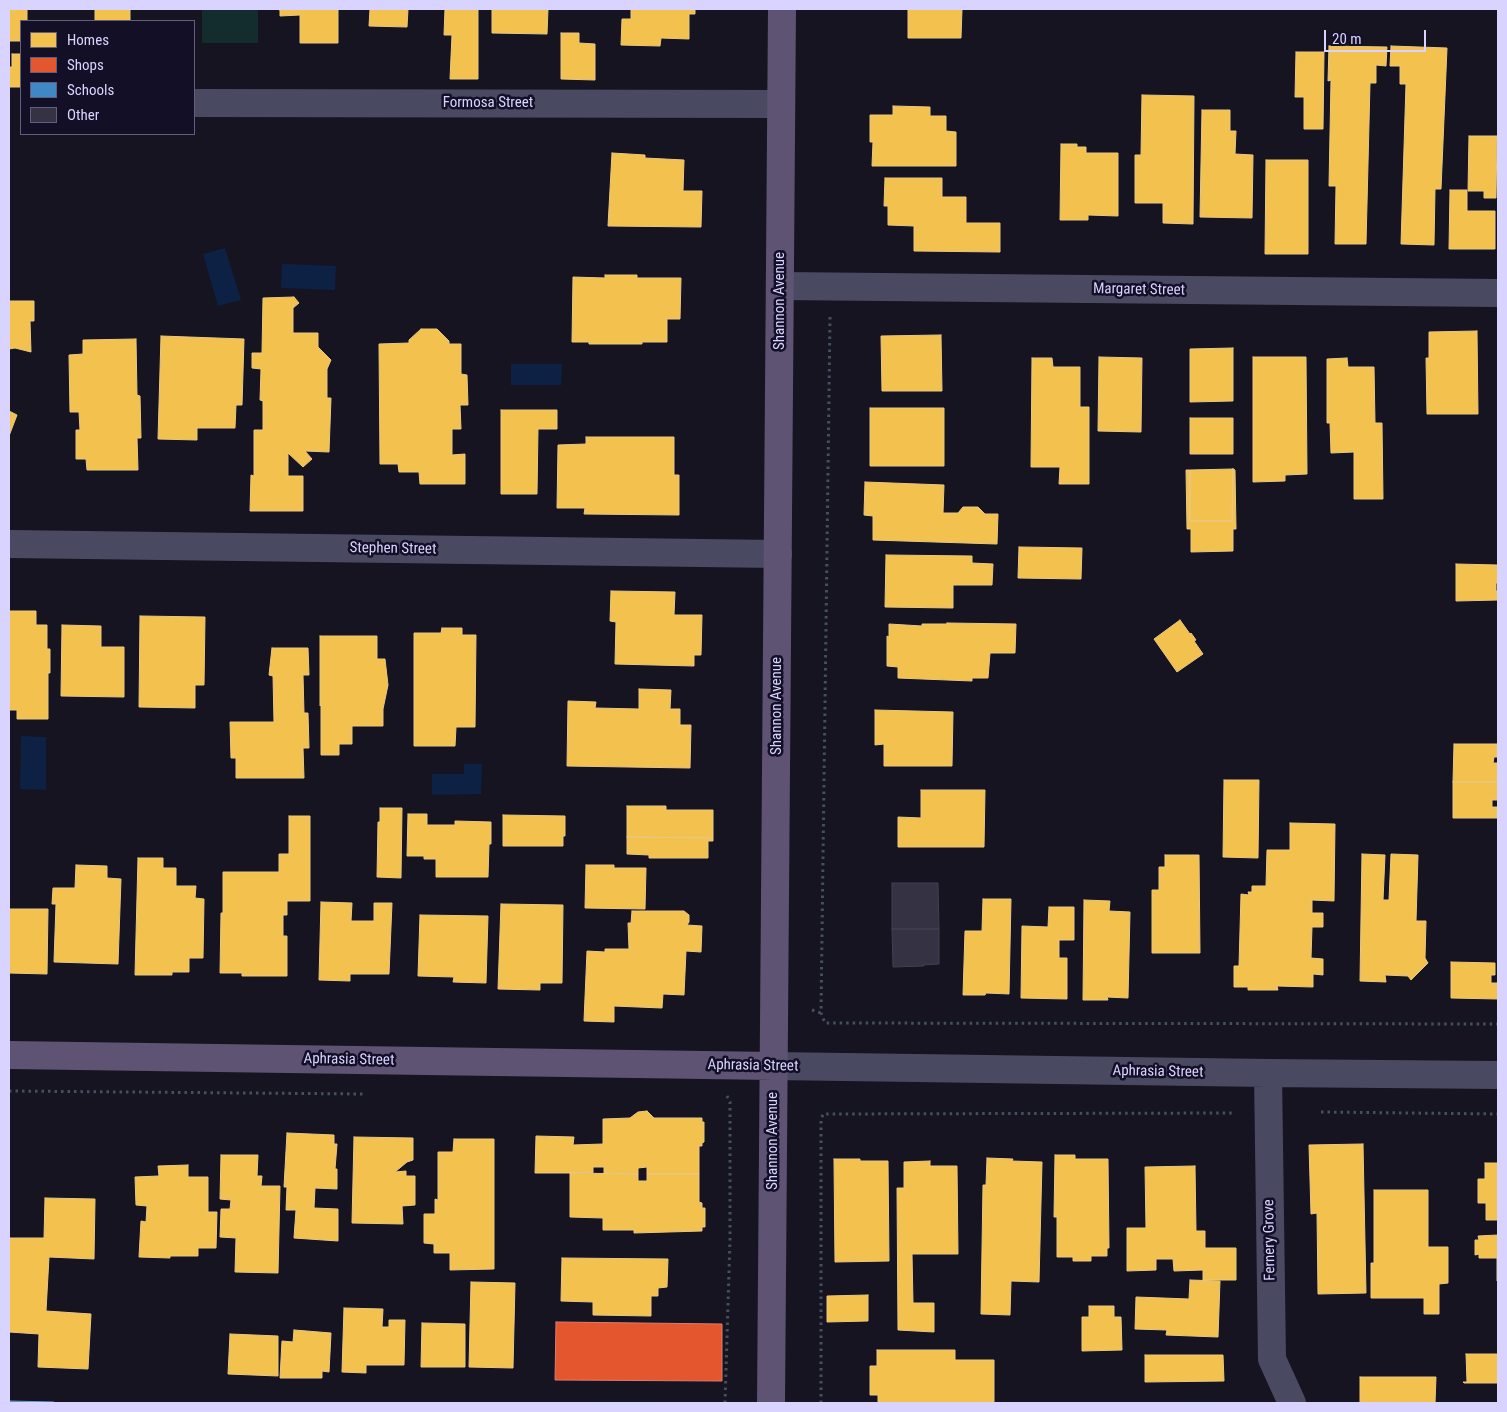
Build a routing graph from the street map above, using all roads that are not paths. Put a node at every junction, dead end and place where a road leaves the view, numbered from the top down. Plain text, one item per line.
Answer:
1 (782, 9) edge
2 (195, 103) edge
3 (781, 104) junction
4 (780, 286) junction
5 (1498, 293) edge
6 (9, 544) edge
7 (778, 554) junction
8 (9, 1054) edge
9 (774, 1066) junction
10 (1268, 1073) junction
11 (1498, 1075) edge
12 (771, 1403) edge
13 (1292, 1403) edge

1 - 3 main road, Shannon Avenue
2 - 3 street, Formosa Street
3 - 4 main road, Shannon Avenue
4 - 5 street, Margaret Street
4 - 7 main road, Shannon Avenue
6 - 7 street, Stephen Street
7 - 9 main road, Shannon Avenue
8 - 9 main road, Aphrasia Street
9 - 10 street, Aphrasia Street
9 - 12 main road, Shannon Avenue
10 - 11 street, Aphrasia Street
10 - 13 street, Fernery Grove

